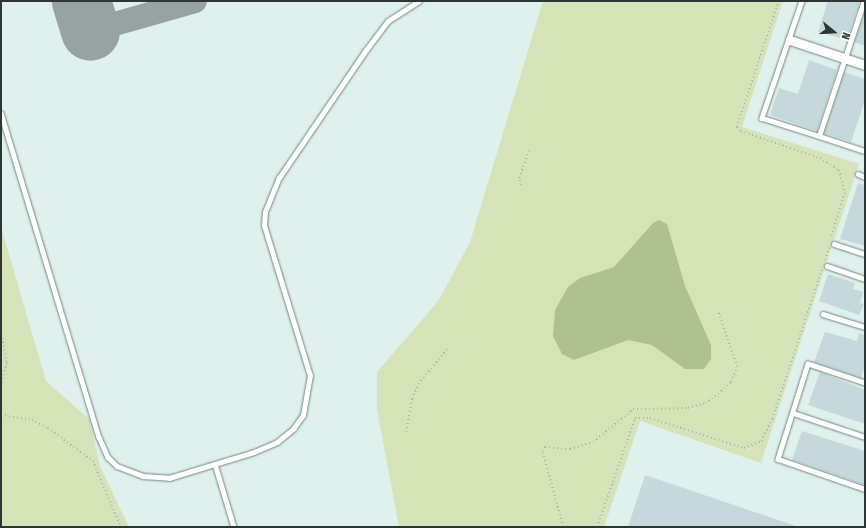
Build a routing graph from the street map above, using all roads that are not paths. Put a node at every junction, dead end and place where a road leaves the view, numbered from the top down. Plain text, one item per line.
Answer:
1 (419, 1) edge
2 (802, 1) edge
3 (864, 1) edge
4 (790, 40) junction
5 (846, 59) junction
6 (865, 65) edge
7 (1, 113) edge
8 (819, 136) junction
9 (865, 151) edge
10 (858, 174) dead end
11 (865, 176) edge
12 (834, 244) dead end
13 (865, 254) edge
14 (827, 266) dead end
15 (865, 279) edge
16 (823, 314) dead end
17 (865, 327) edge
18 (865, 383) edge
19 (793, 413) junction
20 (865, 437) edge
21 (216, 464) junction
22 (865, 489) edge
23 (234, 527) edge

1 - 21 lane
2 - 4 lane
3 - 5 lane
4 - 5 street
4 - 8 lane
5 - 6 street
5 - 8 lane
7 - 21 lane
8 - 9 lane
10 - 11 lane
12 - 13 lane
14 - 15 lane
16 - 17 lane
18 - 19 lane
19 - 20 lane
19 - 22 lane
21 - 23 lane

